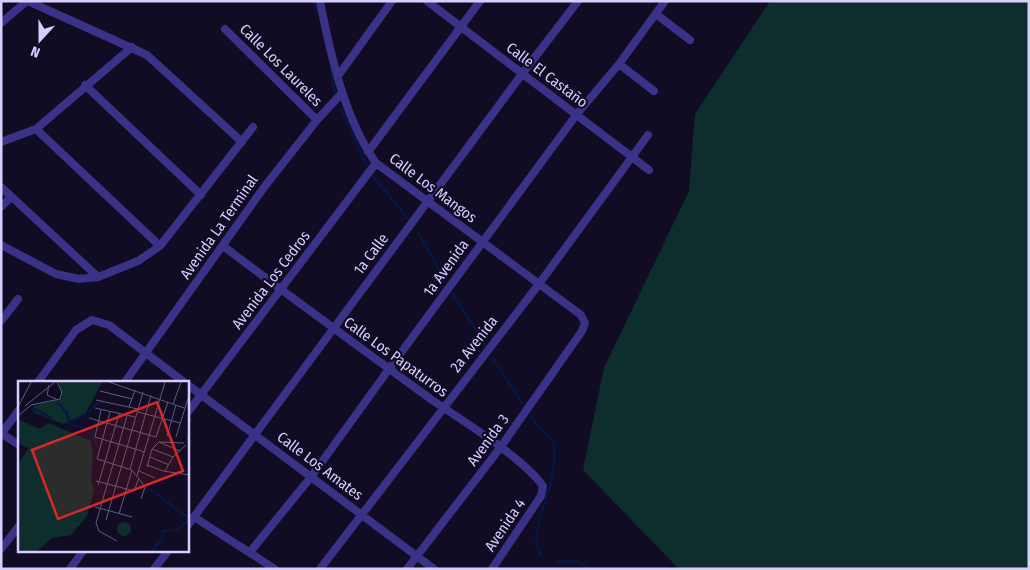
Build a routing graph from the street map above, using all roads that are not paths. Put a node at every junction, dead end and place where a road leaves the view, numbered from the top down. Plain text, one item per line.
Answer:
1 (28, 1) edge
2 (320, 1) edge
3 (392, 1) edge
4 (427, 1) edge
5 (480, 1) edge
6 (578, 1) edge
7 (665, 1) edge
8 (656, 14) junction
9 (1, 23) edge
10 (460, 27) junction
11 (225, 29) dead end
12 (690, 40) dead end
13 (132, 47) junction
14 (619, 64) junction
15 (522, 74) junction
16 (338, 76) junction
17 (86, 85) junction
18 (654, 91) dead end
19 (342, 93) junction
20 (577, 114) junction
21 (317, 120) junction
22 (253, 127) dead end
23 (36, 129) junction
24 (648, 135) dead end
25 (1, 142) edge
26 (242, 142) junction
27 (368, 152) junction
28 (632, 157) junction
29 (376, 163) junction
30 (650, 170) dead end
31 (1, 187) edge
32 (201, 195) junction
33 (11, 197) junction
34 (427, 202) junction
35 (1, 207) edge
36 (482, 242) junction
37 (1, 245) edge
38 (160, 246) junction
39 (223, 246) junction
40 (98, 277) junction
41 (539, 284) junction
42 (281, 290) junction
43 (18, 299) dead end
44 (1, 321) edge
45 (585, 323) joint
46 (333, 328) junction
47 (146, 354) junction
48 (389, 368) junction
49 (39, 381) edge
50 (126, 381) edge
51 (183, 381) edge
52 (189, 386) edge
53 (200, 395) junction
54 (443, 407) junction
55 (18, 411) edge
56 (189, 411) edge
57 (1, 433) edge
58 (254, 433) junction
59 (18, 444) edge
60 (500, 448) junction
61 (311, 477) junction
62 (540, 496) joint
63 (362, 514) junction
64 (194, 517) junction
65 (189, 524) edge
66 (18, 527) edge
67 (1, 549) edge
68 (82, 552) edge
69 (166, 552) edge
70 (250, 552) junction
71 (417, 556) junction
72 (70, 569) edge
73 (154, 569) edge
74 (274, 569) edge
75 (320, 569) edge
76 (407, 569) edge
77 (434, 569) edge
78 (492, 569) edge

1 - 9 street
1 - 13 street
2 - 16 street, Calle Los Mangos
3 - 16 street
4 - 10 street, Calle El Castaño
5 - 10 street
6 - 15 street, 1a Calle
7 - 8 street, 1a Avenida
8 - 12 street
8 - 14 street, 1a Avenida
10 - 15 street, Calle El Castaño
10 - 27 street
11 - 21 street, Calle Los Laureles
13 - 17 street
13 - 26 street
14 - 18 street
14 - 20 street, 1a Avenida
15 - 20 street, Calle El Castaño
15 - 34 street, 1a Calle
16 - 19 street, Calle Los Mangos
17 - 23 street
17 - 32 street
19 - 21 street, Avenida La Terminal
19 - 27 street, Calle Los Mangos
20 - 28 street, Calle El Castaño
20 - 36 street, 1a Avenida
21 - 39 street, Avenida La Terminal
22 - 26 street
23 - 25 street
23 - 38 street
24 - 28 street, 2a Avenida
26 - 32 street
27 - 29 street, Calle Los Mangos
28 - 30 street, Calle El Castaño
28 - 41 street, 2a Avenida
29 - 34 street, Calle Los Mangos
29 - 42 street, Avenida Los Cedros
31 - 33 street
32 - 38 street
33 - 35 street
33 - 40 street
34 - 36 street, Calle Los Mangos
34 - 46 street, 1a Calle
36 - 41 street, Calle Los Mangos
36 - 48 street, 1a Avenida
37 - 40 street
38 - 40 street
39 - 42 street, Calle Los Papaturros
39 - 47 street, Avenida La Terminal
41 - 45 street, Calle Los Mangos
41 - 54 street, 2a Avenida
42 - 46 street, Calle Los Papaturros
42 - 53 street, Avenida Los Cedros
43 - 44 street
45 - 60 street, Avenida 3
46 - 48 street, Calle Los Papaturros
46 - 58 street, 1a Calle
47 - 49 street
47 - 50 street, Avenida La Terminal
47 - 51 street
48 - 54 street, Calle Los Papaturros
48 - 61 street, 1a Avenida
52 - 53 street, Calle Los Amates
53 - 56 street, Avenida Los Cedros
53 - 58 street, Calle Los Amates
54 - 60 street, Calle Los Papaturros
54 - 63 street, 2a Avenida
55 - 57 street
57 - 59 street
58 - 61 street, Calle Los Amates
58 - 64 street, 1a Calle
60 - 62 street, Calle Los Papaturros
60 - 71 street, Avenida 3
61 - 63 street, Calle Los Amates
61 - 70 street, 1a Avenida
62 - 78 street, Avenida 4
63 - 71 street, Calle Los Amates
63 - 75 street, 2a Avenida
64 - 65 street, 1a Calle
64 - 70 street
66 - 67 street
68 - 72 street
69 - 73 street
70 - 74 street
71 - 76 street, Avenida 3
71 - 77 street, Calle Los Amates

